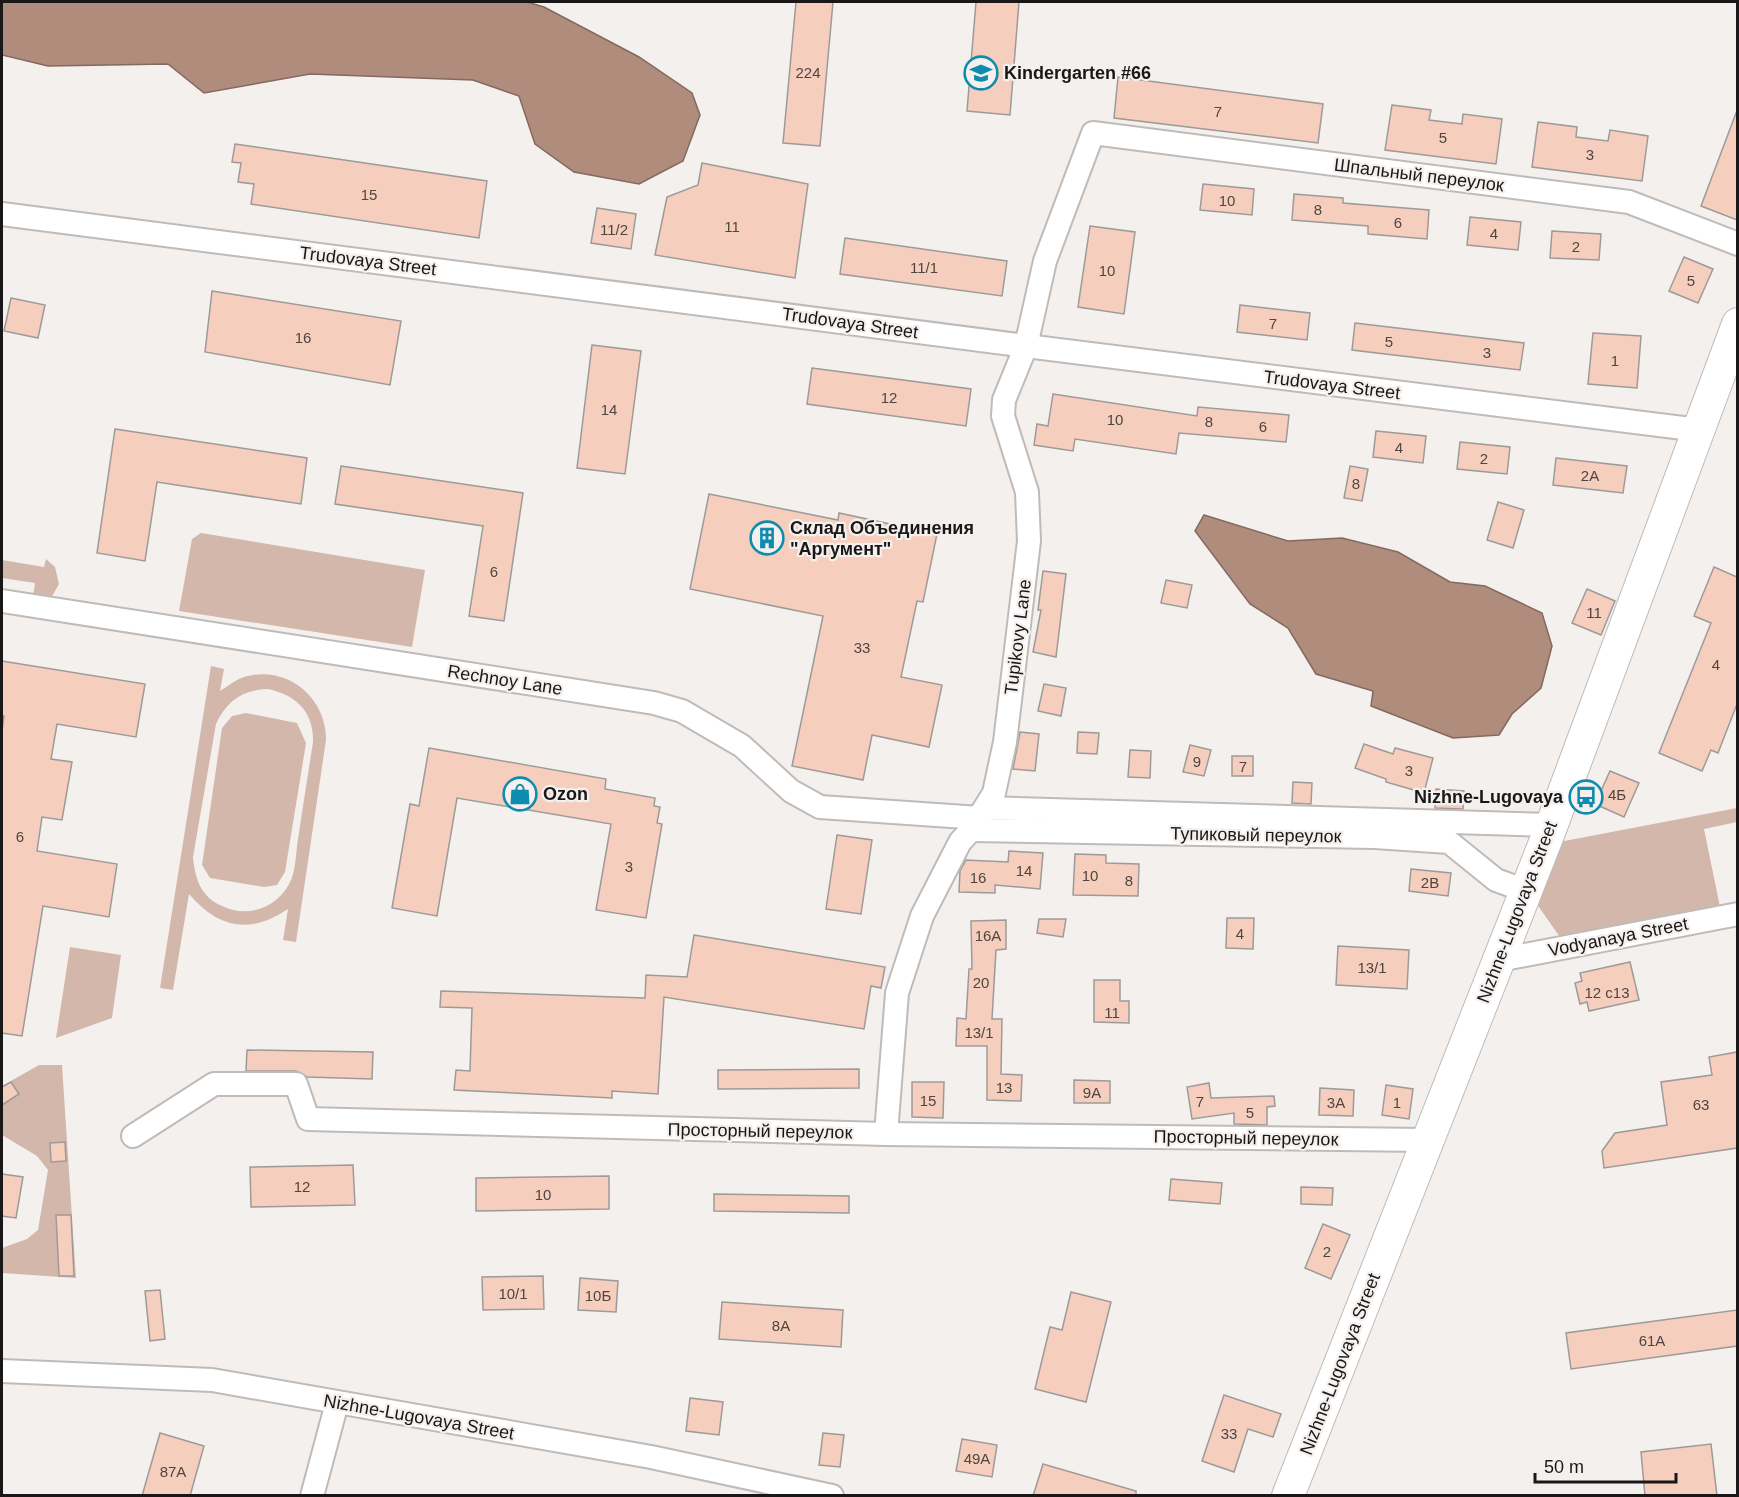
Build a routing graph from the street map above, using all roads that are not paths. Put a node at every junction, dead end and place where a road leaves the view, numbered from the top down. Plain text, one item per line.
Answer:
1 (1093, 133) joint
2 (2, 214) edge
3 (1737, 244) edge
4 (1737, 324) edge
5 (1026, 346) junction
6 (1699, 430) junction
7 (2, 601) edge
8 (979, 818) junction
9 (1551, 825) junction
10 (1526, 891) junction
11 (1737, 914) edge
12 (1498, 960) junction
13 (886, 1134) junction
14 (133, 1136) dead end
15 (1428, 1140) junction
16 (2, 1371) edge
17 (337, 1403) junction
18 (312, 1496) edge
19 (832, 1496) edge
20 (1288, 1496) edge

1 - 3 street, Шпальный переулок
1 - 5 street, Tupikovy Lane
2 - 5 street, Trudovaya Street
4 - 6 street, Nizhne-Lugovaya Street
5 - 6 street, Trudovaya Street
5 - 8 street, Tupikovy Lane
6 - 9 street, Nizhne-Lugovaya Street
7 - 8 street, Rechnoy Lane
8 - 9 street, Тупиковый переулок
8 - 10 street, Тупиковый переулок
8 - 13 street, Tupikovy Lane
9 - 10 street, Nizhne-Lugovaya Street
10 - 12 street, Nizhne-Lugovaya Street
11 - 12 street, Vodyanaya Street
12 - 15 street, Nizhne-Lugovaya Street
13 - 14 street, Просторный переулок
13 - 15 street, Просторный переулок
15 - 20 street, Nizhne-Lugovaya Street
16 - 17 street, Nizhne-Lugovaya Street
17 - 18 street
17 - 19 street, Nizhne-Lugovaya Street

